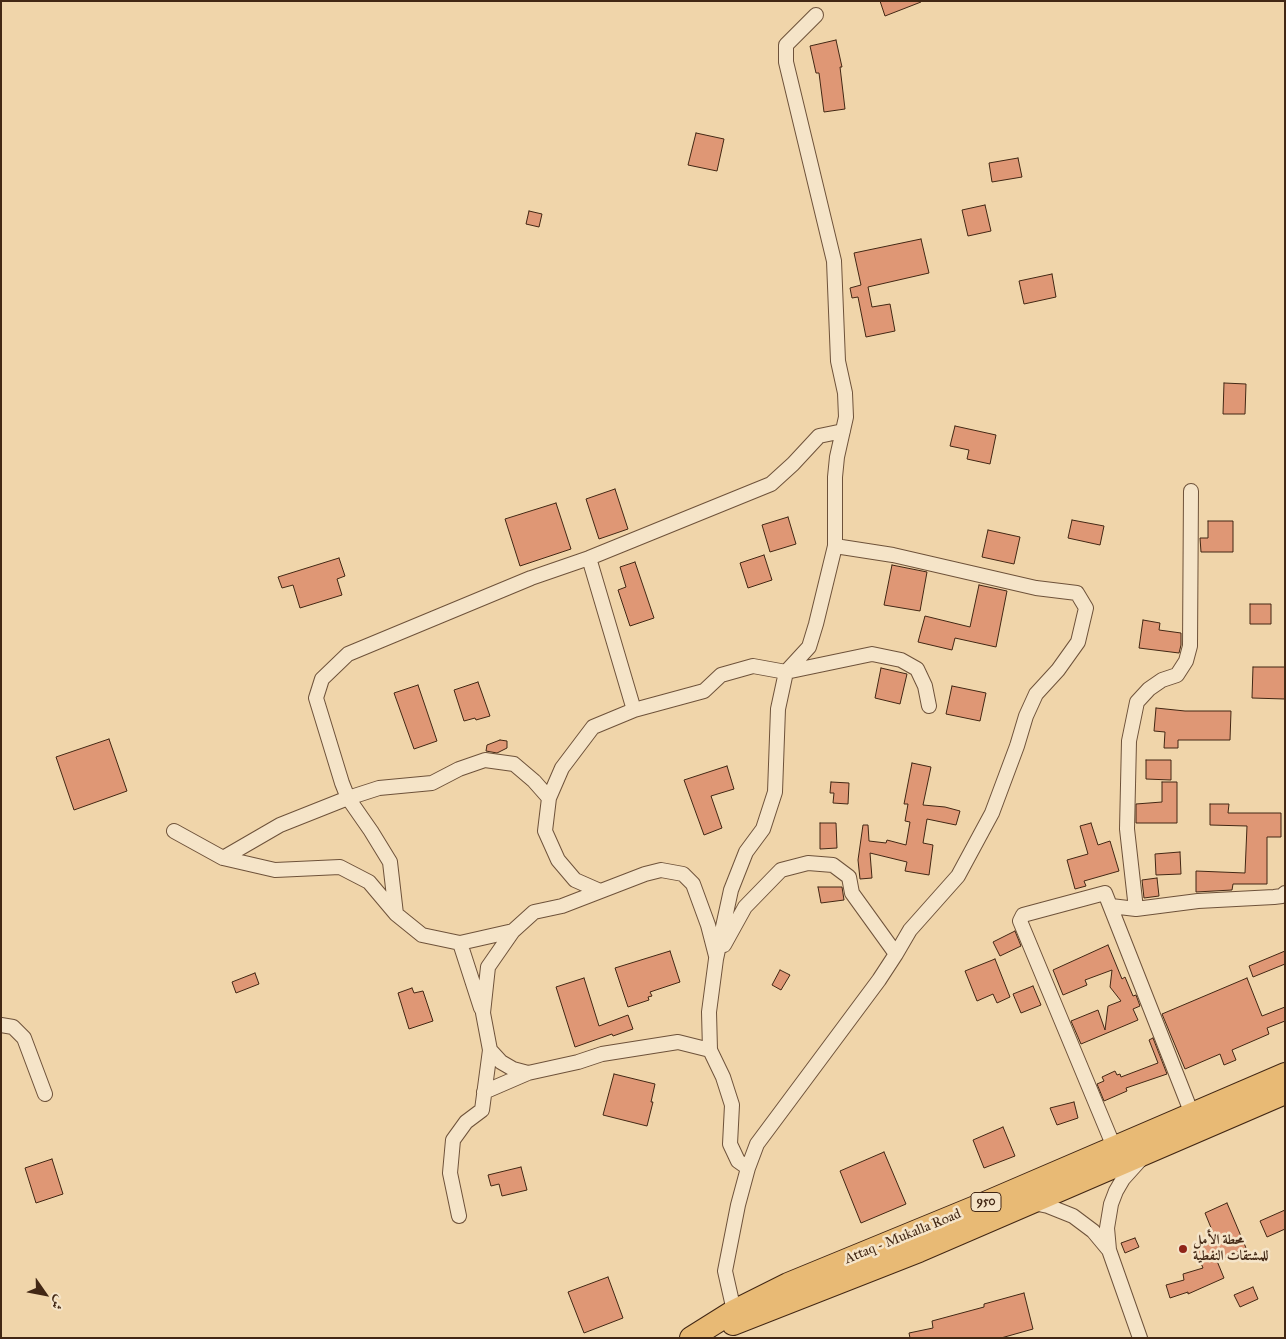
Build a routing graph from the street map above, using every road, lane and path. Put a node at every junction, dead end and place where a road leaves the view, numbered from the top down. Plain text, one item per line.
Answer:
1 (816, 15) dead end
2 (843, 431) junction
3 (1191, 491) dead end
4 (835, 546) junction
5 (589, 558) junction
6 (786, 672) junction
7 (929, 706) dead end
8 (634, 710) junction
9 (348, 798) junction
10 (549, 798) junction
11 (174, 831) dead end
12 (223, 858) junction
13 (600, 891) junction
14 (1285, 893) edge
15 (1111, 906) junction
16 (1136, 909) junction
17 (396, 914) junction
18 (513, 931) junction
19 (460, 943) junction
20 (896, 954) junction
21 (716, 959) junction
22 (483, 1013) junction
23 (1, 1025) edge
24 (490, 1050) junction
25 (710, 1050) junction
26 (528, 1073) junction
27 (1285, 1074) edge
28 (484, 1092) junction
29 (1285, 1093) edge
30 (44, 1094) dead end
31 (1192, 1114) junction
32 (1114, 1147) junction
33 (1147, 1153) junction
34 (748, 1168) junction
35 (1033, 1202) junction
36 (459, 1216) dead end
37 (1109, 1250) junction
38 (734, 1311) junction
39 (692, 1338) edge
40 (1140, 1338) edge

1 - 2 street
2 - 4 street
2 - 5 street
3 - 16 street
4 - 6 street
4 - 20 street
5 - 8 street
5 - 9 street
6 - 7 street
6 - 8 street
6 - 21 street
8 - 10 street
9 - 10 street
9 - 12 street
9 - 17 street
10 - 13 street
11 - 12 street
12 - 17 street
13 - 18 street
13 - 21 street
14 - 16 street
15 - 16 street
15 - 31 street
15 - 32 street
17 - 19 street
18 - 19 street
18 - 22 street
19 - 22 street
20 - 21 street
20 - 34 street
21 - 25 street
22 - 24 street
23 - 30 street
24 - 26 street
24 - 28 street
25 - 26 street
25 - 34 street
26 - 28 street
27 - 31 main road, Attaq - Mukalla Road / 950
28 - 36 street
29 - 33 main road, Attaq - Mukalla Road / 950
31 - 32 main road, Attaq - Mukalla Road / 950
32 - 38 main road, Attaq - Mukalla Road / 950
33 - 35 main road, Attaq - Mukalla Road / 950
33 - 37 street
34 - 38 street
35 - 37 street
35 - 39 main road, Attaq - Mukalla Road / 950
37 - 40 street
38 - 39 main road, Attaq - Mukalla Road / 950

